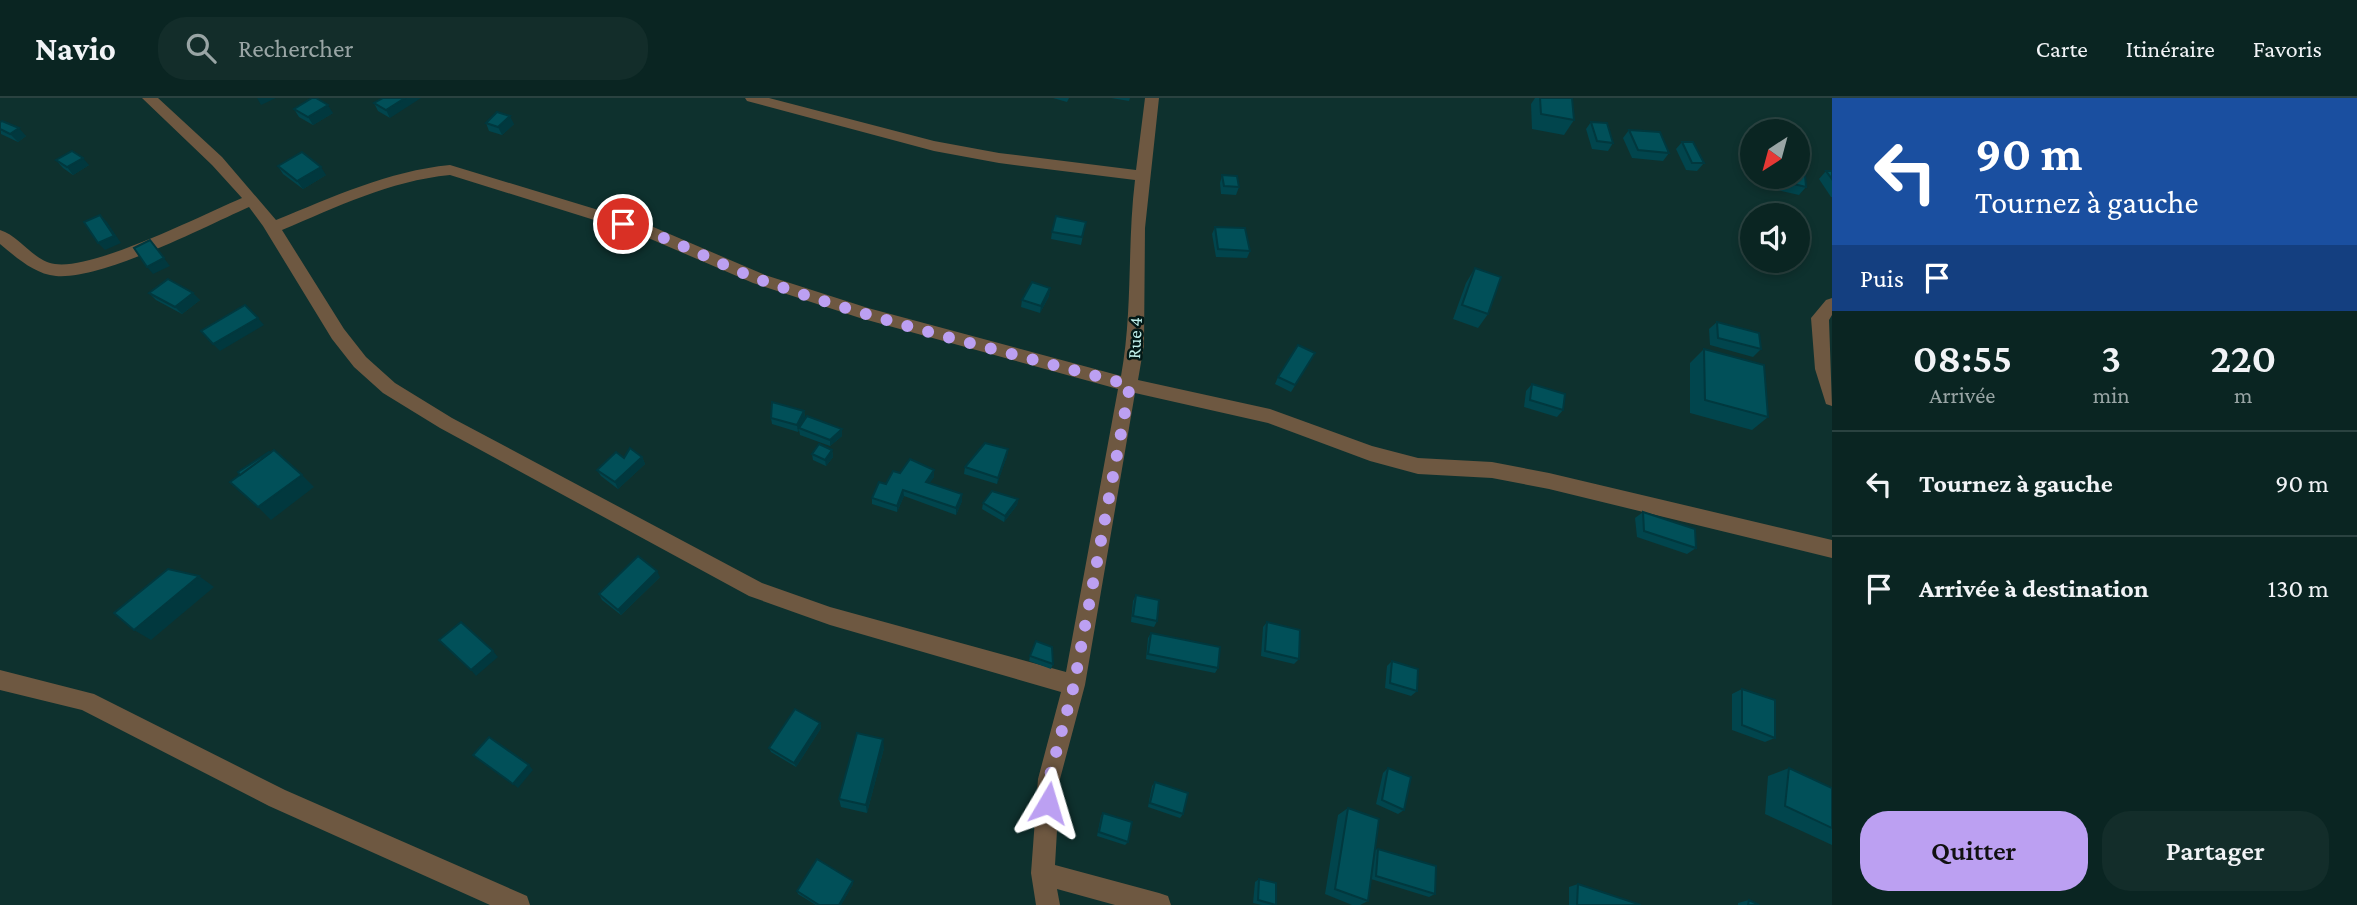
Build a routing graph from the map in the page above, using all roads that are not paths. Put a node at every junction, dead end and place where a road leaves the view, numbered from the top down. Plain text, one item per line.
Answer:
1 (149, 98) edge
2 (752, 98) edge
3 (1152, 98) edge
4 (1142, 176) junction
5 (251, 200) junction
6 (272, 228) junction
7 (0, 236) edge
8 (1832, 304) edge
9 (1130, 385) junction
10 (1832, 399) edge
11 (1832, 549) edge
12 (0, 680) edge
13 (1074, 685) junction
14 (1044, 873) junction
15 (511, 904) edge
16 (1048, 905) edge
17 (1159, 905) edge

1 - 5 street
2 - 4 street
3 - 4 street, Rue 4
4 - 9 street, Rue 4
5 - 6 street
5 - 7 street
6 - 9 street
6 - 13 street
8 - 10 street
9 - 11 street
9 - 13 street, Rue 4
12 - 15 street
13 - 14 street, Rue 4
14 - 16 street, Rue 4
14 - 17 street

